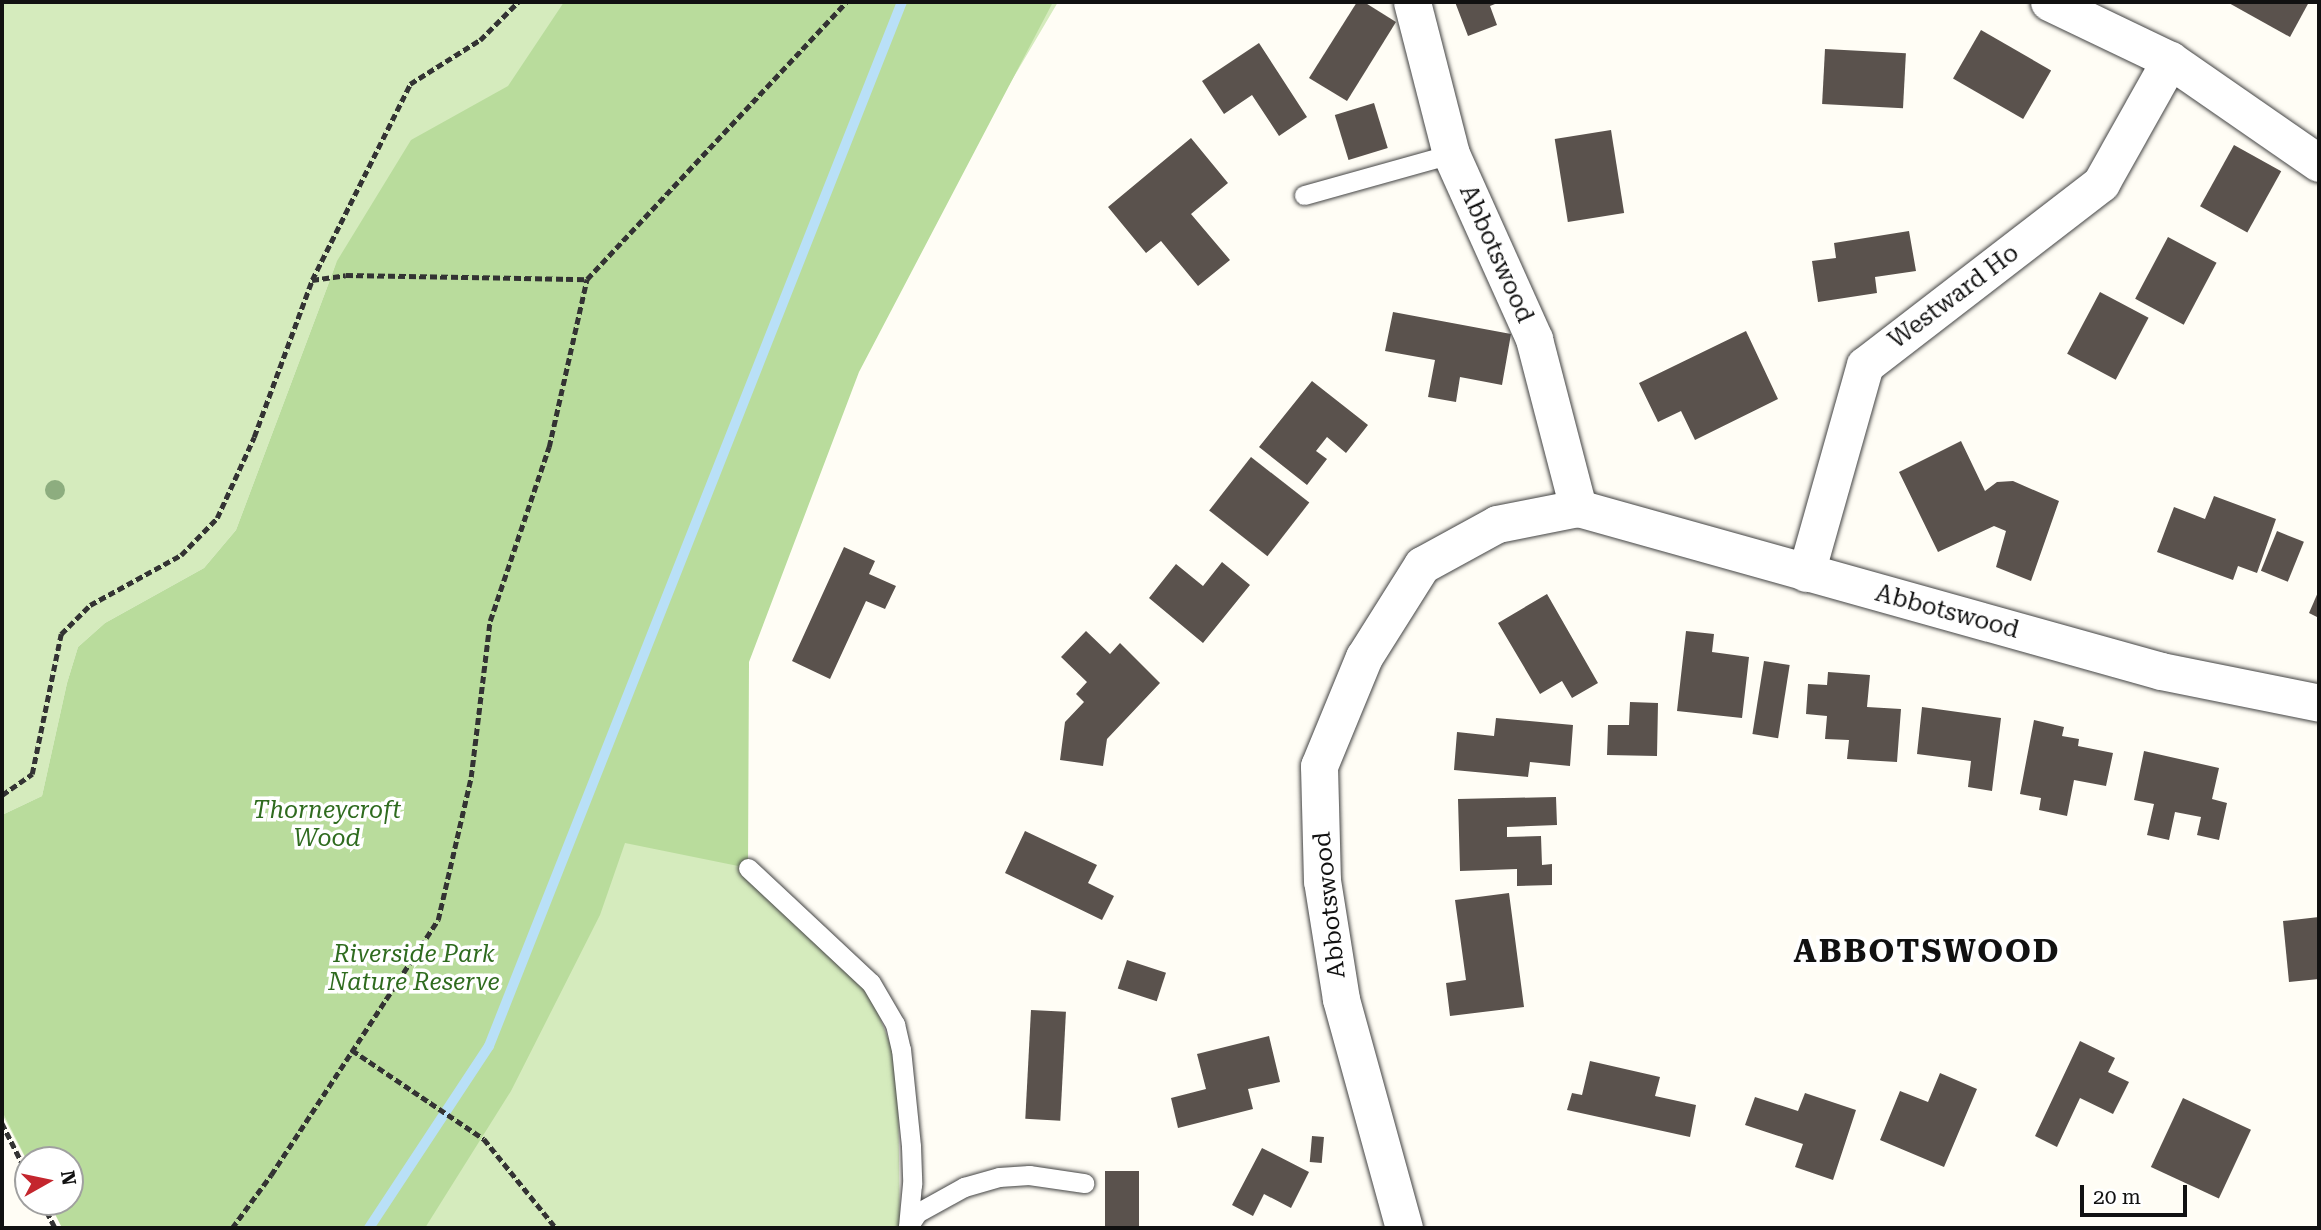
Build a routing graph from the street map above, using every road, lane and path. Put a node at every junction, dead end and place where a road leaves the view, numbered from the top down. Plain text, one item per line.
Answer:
1 (519, 2) edge
2 (846, 2) edge
3 (1412, 2) edge
4 (2049, 2) edge
5 (2170, 60) junction
6 (1451, 154) junction
7 (2319, 163) edge
8 (1304, 195) dead end
9 (587, 279) junction
10 (312, 280) junction
11 (1578, 508) junction
12 (1806, 573) junction
13 (2319, 703) edge
14 (2, 795) edge
15 (748, 868) dead end
16 (352, 1050) junction
17 (2, 1123) edge
18 (14, 1147) edge
19 (1084, 1183) dead end
20 (1412, 1226) edge
21 (908, 1227) edge
22 (232, 1228) edge
23 (556, 1228) edge

1 - 10 path
2 - 9 path
3 - 6 street, Abbotswood
4 - 5 street
5 - 7 street
5 - 12 street, Westward Ho
6 - 8 lane
6 - 11 street, Abbotswood
9 - 10 path
9 - 16 path
10 - 14 path
11 - 12 street, Abbotswood
11 - 20 street, Abbotswood
12 - 13 street, Abbotswood
15 - 21 lane
16 - 22 path
16 - 23 path
17 - 18 path
19 - 21 lane

